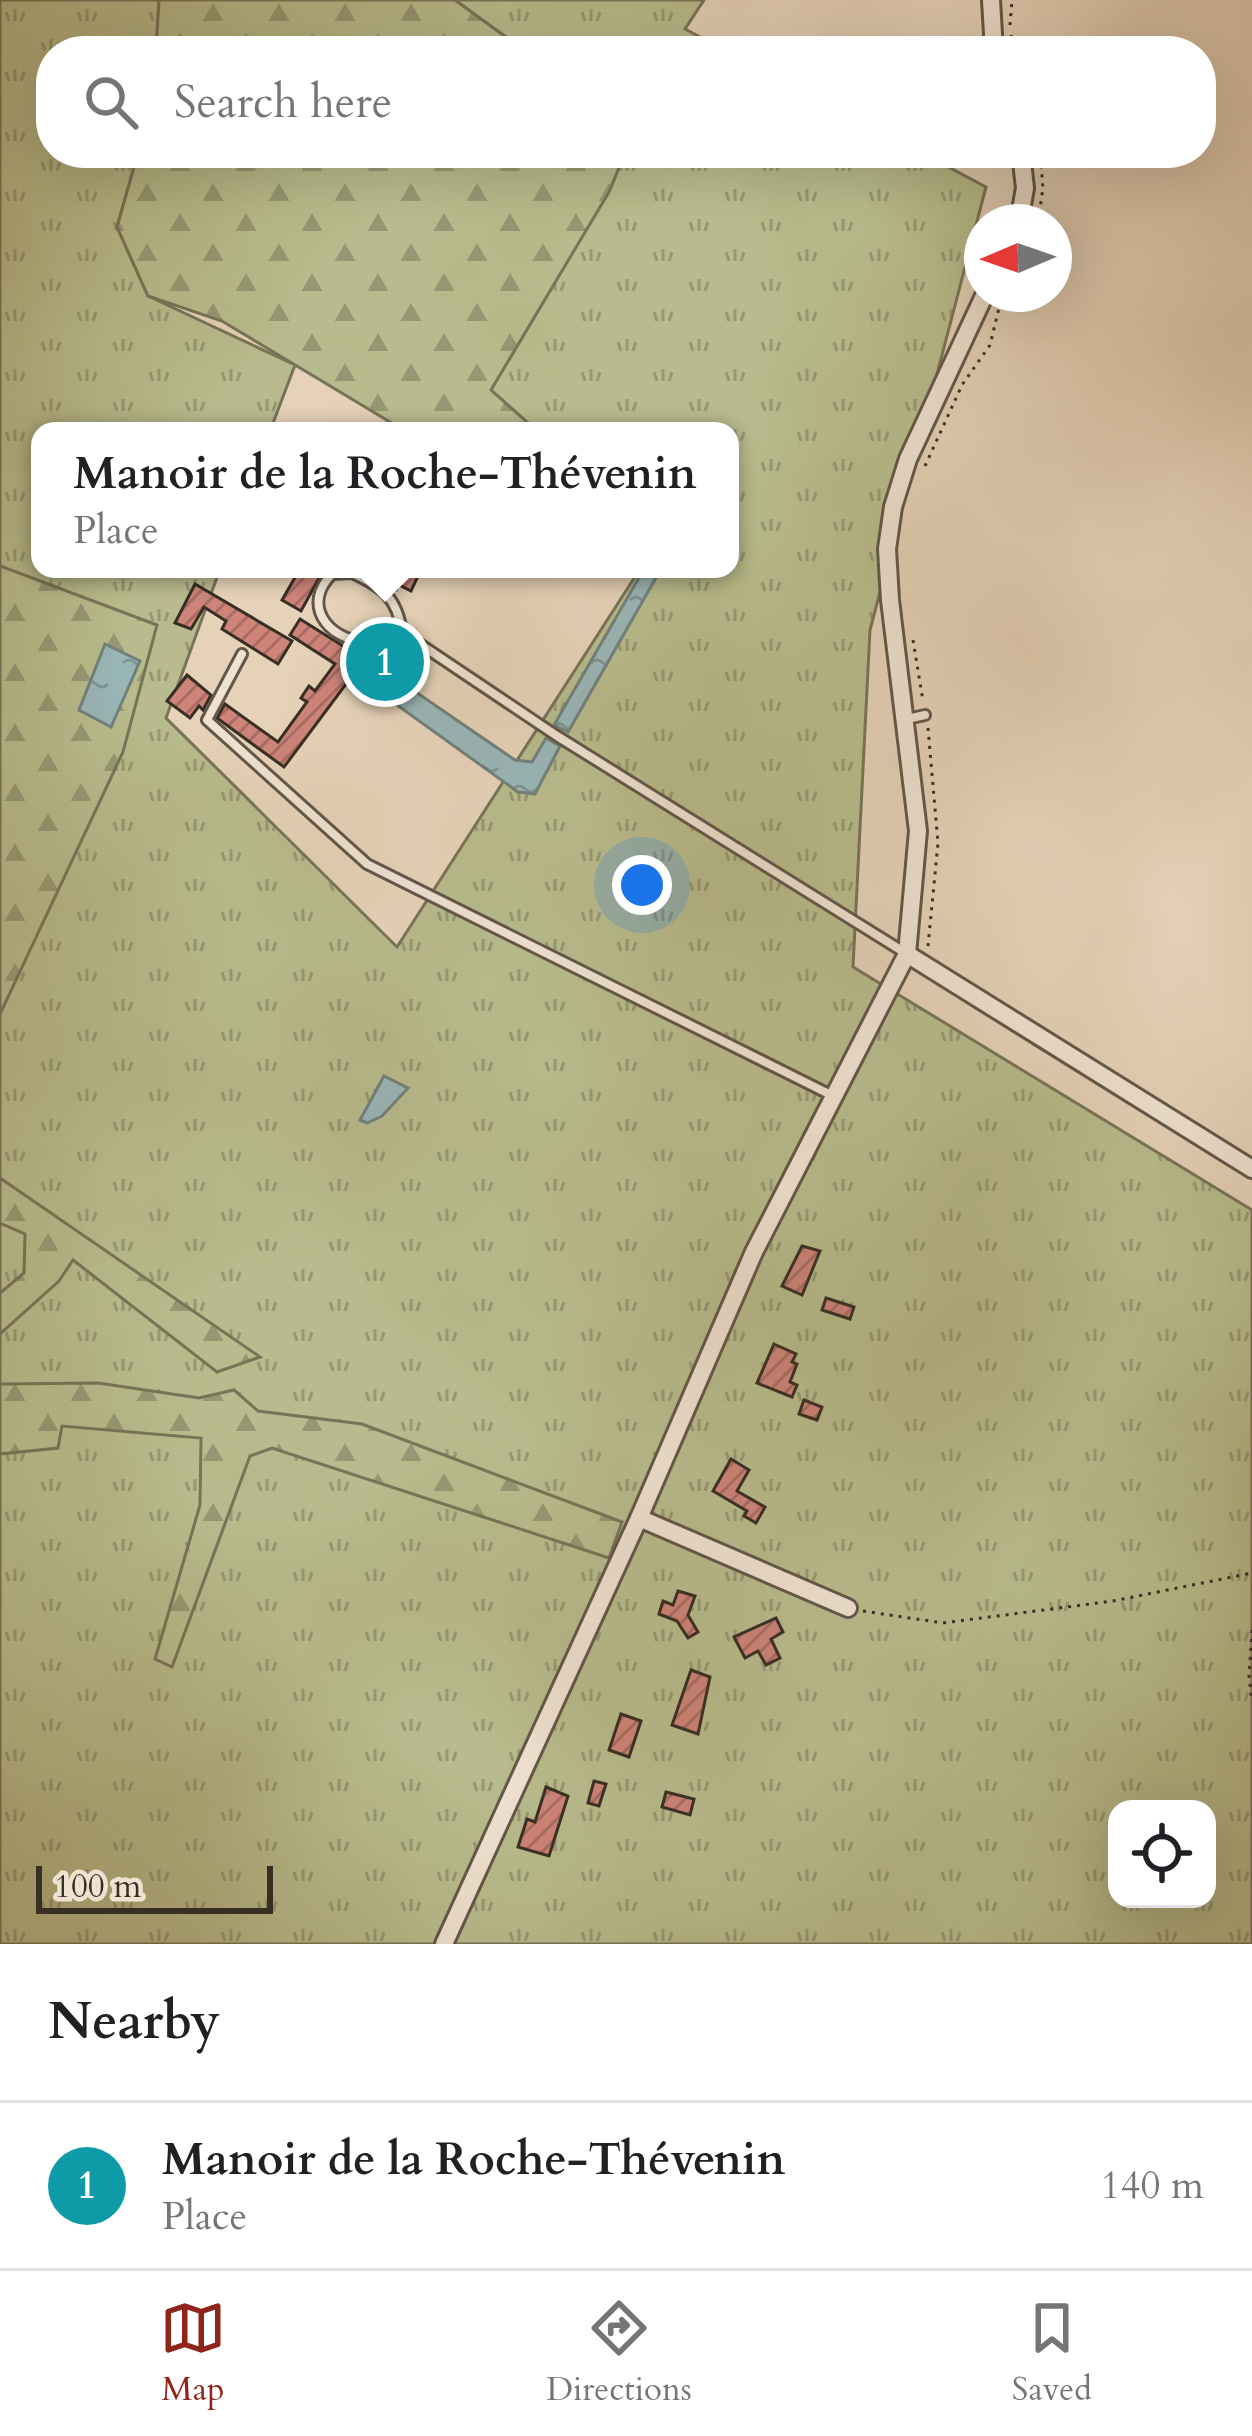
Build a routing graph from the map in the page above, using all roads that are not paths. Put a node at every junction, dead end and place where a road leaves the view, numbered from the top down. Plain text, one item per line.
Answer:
1 (991, 0) edge
2 (993, 36) edge
3 (1023, 168) edge
4 (1022, 204) edge
5 (986, 312) edge
6 (328, 578) edge
7 (362, 578) edge
8 (402, 632) junction
9 (242, 654) dead end
10 (926, 715) road end
11 (905, 719) junction
12 (907, 954) junction
13 (834, 1096) junction
14 (1252, 1169) edge
15 (639, 1518) junction
16 (848, 1608) road end
17 (444, 1944) edge

1 - 2 street
3 - 4 street
5 - 11 street
6 - 8 lane
7 - 8 lane
8 - 12 lane
9 - 13 lane
10 - 11 lane
11 - 12 street
12 - 13 street
12 - 14 street
13 - 15 street
15 - 16 street
15 - 17 street

